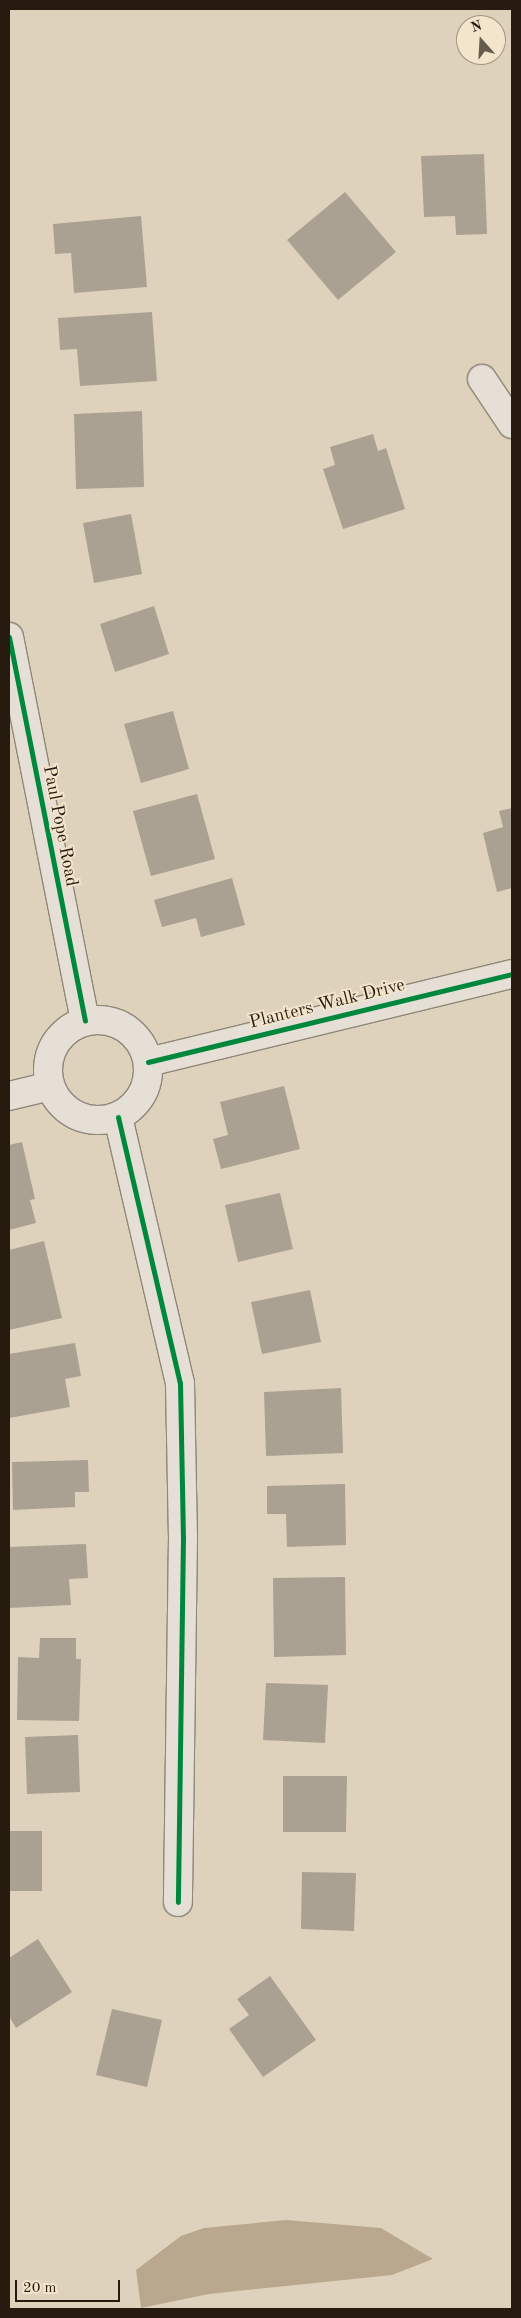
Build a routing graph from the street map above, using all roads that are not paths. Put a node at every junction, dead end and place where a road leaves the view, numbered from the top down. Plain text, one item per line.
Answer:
1 (482, 379) dead end
2 (512, 424) edge
3 (9, 637) edge
4 (512, 974) edge
5 (85, 1021) junction
6 (148, 1062) junction
7 (50, 1086) junction
8 (9, 1096) edge
9 (118, 1117) junction
10 (178, 1902) dead end

1 - 2 street
3 - 5 street, Paul Pope Road
4 - 6 street, Planters Walk Drive
5 - 6 street
5 - 7 street
6 - 9 street
7 - 8 street
7 - 9 street
9 - 10 street

